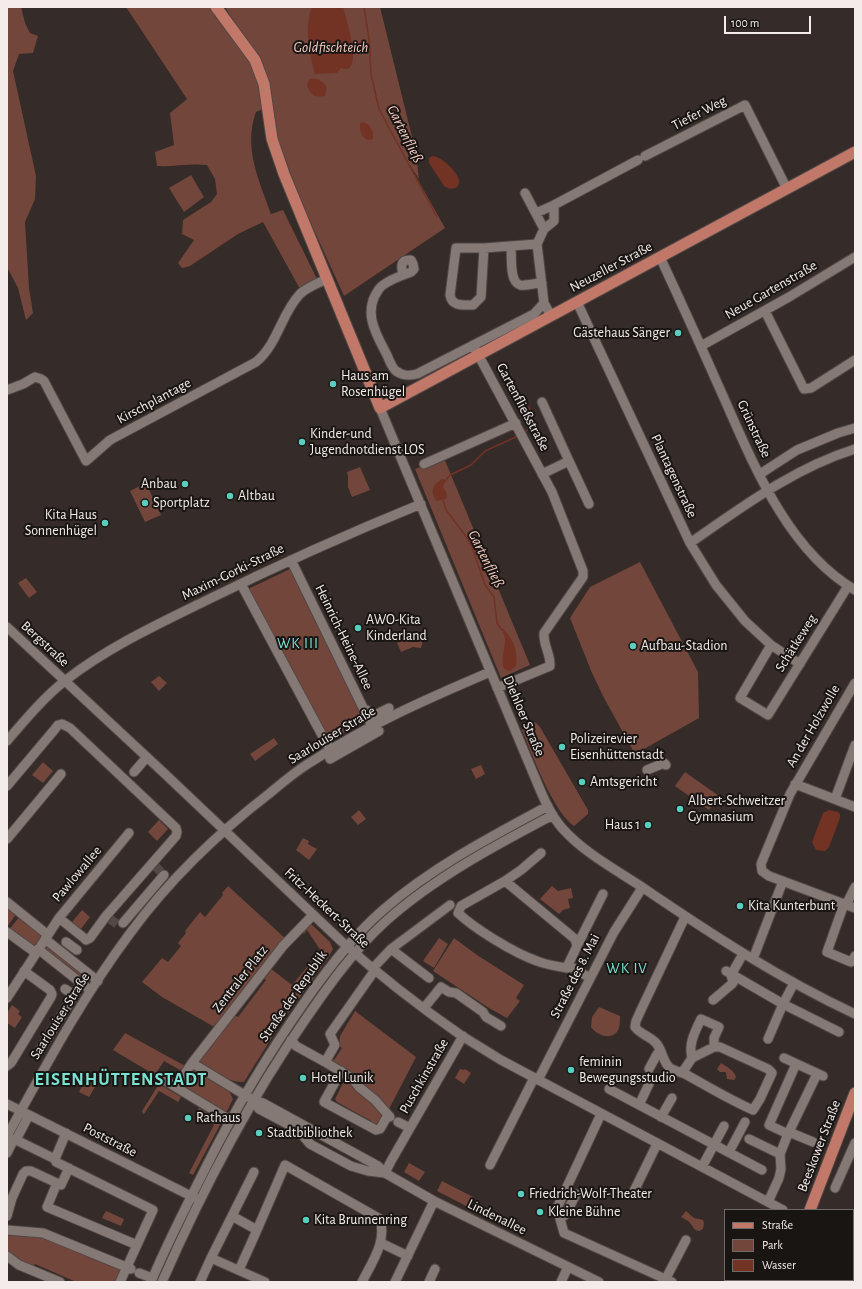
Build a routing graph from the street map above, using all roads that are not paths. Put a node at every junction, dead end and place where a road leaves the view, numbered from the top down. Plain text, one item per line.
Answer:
1 (216, 7) edge
2 (855, 152) edge
3 (787, 189) junction
4 (526, 193) dead end
5 (554, 205) junction
6 (536, 213) junction
7 (544, 230) junction
8 (537, 244) junction
9 (511, 247) junction
10 (484, 248) junction
11 (855, 257) edge
12 (660, 258) junction
13 (403, 275) dead end
14 (327, 279) junction
15 (542, 282) junction
16 (578, 302) junction
17 (544, 303) junction
18 (765, 311) junction
19 (551, 316) junction
20 (701, 346) junction
21 (476, 350) junction
22 (855, 360) edge
23 (7, 390) edge
24 (542, 402) dead end
25 (380, 408) junction
26 (516, 423) junction
27 (855, 428) edge
28 (855, 449) edge
29 (568, 461) junction
30 (424, 464) dead end
31 (542, 474) junction
32 (760, 474) junction
33 (768, 490) junction
34 (420, 504) junction
35 (589, 504) dead end
36 (690, 543) junction
37 (291, 560) junction
38 (240, 584) junction
39 (852, 588) edge
40 (7, 627) edge
41 (771, 645) junction
42 (800, 664) junction
43 (490, 672) junction
44 (65, 681) junction
45 (855, 683) edge
46 (497, 688) junction
47 (363, 707) junction
48 (389, 708) dead end
49 (376, 729) junction
50 (7, 741) edge
51 (855, 745) edge
52 (330, 755) junction
53 (147, 757) junction
54 (852, 760) edge
55 (666, 765) dead end
56 (647, 770) dead end
57 (61, 774) dead end
58 (129, 777) junction
59 (795, 784) junction
60 (7, 786) edge
61 (835, 799) junction
62 (548, 806) junction
63 (855, 807) edge
64 (552, 815) junction
65 (223, 830) junction
66 (130, 834) dead end
67 (7, 839) edge
68 (541, 853) dead end
69 (158, 869) junction
70 (505, 881) junction
71 (783, 881) junction
72 (172, 883) junction
73 (855, 887) edge
74 (642, 888) junction
75 (603, 894) dead end
76 (7, 902) edge
77 (844, 904) junction
78 (450, 905) dead end
79 (855, 908) edge
80 (313, 915) junction
81 (685, 917) junction
82 (59, 918) junction
83 (114, 920) junction
84 (7, 932) edge
85 (130, 934) junction
86 (47, 937) junction
87 (66, 942) dead end
88 (346, 946) junction
89 (577, 946) junction
90 (392, 949) junction
91 (77, 950) dead end
92 (37, 951) junction
93 (354, 953) junction
94 (743, 954) junction
95 (855, 956) edge
96 (753, 960) junction
97 (568, 965) junction
98 (374, 969) junction
99 (24, 971) junction
100 (729, 973) junction
101 (429, 978) dead end
102 (590, 978) junction
103 (98, 981) junction
104 (794, 983) junction
105 (81, 984) junction
106 (65, 989) dead end
107 (91, 991) junction
108 (74, 995) junction
109 (7, 998) edge
110 (713, 1000) dead end
111 (783, 1004) junction
112 (424, 1008) junction
113 (855, 1014) edge
114 (501, 1026) dead end
115 (839, 1032) dead end
116 (463, 1036) junction
117 (768, 1039) dead end
118 (291, 1040) junction
119 (714, 1047) junction
120 (40, 1050) dead end
121 (660, 1050) junction
122 (692, 1058) junction
123 (784, 1058) dead end
124 (325, 1062) junction
125 (192, 1063) junction
126 (796, 1064) junction
127 (7, 1066) edge
128 (649, 1069) dead end
129 (341, 1071) junction
130 (682, 1073) junction
131 (159, 1077) dead end
132 (536, 1079) junction
133 (650, 1084) dead end
134 (176, 1087) junction
135 (608, 1089) dead end
136 (855, 1092) edge
137 (244, 1094) junction
138 (672, 1098) dead end
139 (253, 1100) junction
140 (7, 1104) edge
141 (638, 1105) junction
142 (25, 1113) junction
143 (602, 1114) junction
144 (661, 1117) junction
145 (392, 1118) junction
146 (230, 1120) junction
147 (745, 1122) dead end
148 (724, 1126) dead end
149 (410, 1128) junction
150 (66, 1133) junction
151 (789, 1133) junction
152 (7, 1136) edge
153 (749, 1139) dead end
154 (16, 1140) junction
155 (814, 1142) dead end
156 (658, 1144) junction
157 (714, 1144) junction
158 (855, 1144) edge
159 (729, 1152) junction
160 (7, 1153) edge
161 (780, 1154) junction
162 (55, 1158) junction
163 (490, 1165) dead end
164 (702, 1167) junction
165 (69, 1168) junction
166 (762, 1170) dead end
167 (254, 1172) dead end
168 (386, 1173) junction
169 (57, 1183) junction
170 (835, 1188) dead end
171 (634, 1191) dead end
172 (576, 1194) dead end
173 (191, 1196) junction
174 (201, 1201) junction
175 (434, 1201) junction
176 (768, 1202) junction
177 (781, 1209) edge
178 (810, 1209) edge
179 (7, 1216) edge
180 (232, 1216) junction
181 (560, 1219) junction
182 (7, 1230) edge
183 (257, 1230) junction
184 (686, 1240) dead end
185 (381, 1243) junction
186 (137, 1244) junction
187 (7, 1256) edge
188 (408, 1256) junction
189 (211, 1258) junction
190 (568, 1267) junction
191 (435, 1269) dead end
192 (132, 1270) junction
193 (239, 1270) junction
194 (152, 1280) edge
195 (667, 1281) edge
196 (60, 1282) edge
197 (120, 1282) edge
198 (162, 1282) edge
199 (200, 1282) edge
200 (265, 1282) edge
201 (362, 1282) edge
202 (395, 1282) edge
203 (429, 1282) edge
204 (562, 1282) edge
205 (599, 1282) edge

1 - 14 main road
2 - 3 main road, Neuzeller Straße
3 - 5 street, Tiefer Weg
3 - 12 main road, Neuzeller Straße
4 - 6 street
5 - 6 street
5 - 7 street
6 - 7 street
7 - 8 street
8 - 9 street
8 - 15 street
9 - 10 street
9 - 15 street
10 - 10 street
11 - 18 street, Neue Gartenstraße
12 - 16 main road, Neuzeller Straße
12 - 20 street, Grünstraße
13 - 21 street
14 - 23 street, Kirschplantage
14 - 25 main road
15 - 17 street
16 - 19 main road, Neuzeller Straße
16 - 36 street, Plantagenstraße
17 - 19 street
17 - 21 street
18 - 20 street, Neue Gartenstraße
18 - 22 street
19 - 21 main road, Neuzeller Straße
20 - 32 street, Grünstraße
21 - 25 main road, Neuzeller Straße
21 - 26 street, Gartenfließstraße
24 - 29 street, Gartenfließstraße
25 - 34 street, Diehloer Straße
26 - 30 street
26 - 31 street, Gartenfließstraße
27 - 32 street
28 - 33 street
29 - 31 street, Gartenfließstraße
29 - 35 street, Gartenfließstraße
31 - 46 street, Gartenfließstraße
32 - 33 street, Grünstraße
33 - 36 street
33 - 39 street, Grünstraße
34 - 37 street, Maxim-Gorki-Straße
34 - 43 street, Diehloer Straße
36 - 41 street, Plantagenstraße
37 - 38 street, Maxim-Gorki-Straße
37 - 47 street, Heinrich-Heine-Allee
38 - 44 street, Maxim-Gorki-Straße
38 - 52 street
39 - 42 street, Schätkeweg
40 - 44 street, Bergstraße
41 - 42 street, Plantagenstraße
41 - 42 street, Schätkeweg
43 - 46 street, Diehloer Straße
43 - 49 street, Saarlouiser Straße
44 - 50 street, Maxim-Gorki-Straße
44 - 53 street, Fritz-Heckert-Straße
45 - 59 street, An der Holzwolle
46 - 62 street, Diehloer Straße
47 - 48 street
47 - 49 street, Heinrich-Heine-Allee
49 - 52 street, Saarlouiser Straße
51 - 54 street
52 - 65 street, Saarlouiser Straße
53 - 58 street
53 - 65 street, Fritz-Heckert-Straße
54 - 61 street
55 - 56 street
57 - 67 street
58 - 60 street
58 - 69 street
59 - 61 street, An der Holzwolle
59 - 71 street, An der Holzwolle
61 - 63 street, An der Holzwolle
62 - 64 street, Diehloer Straße
62 - 88 street, Straße der Republik
64 - 74 street, Diehloer Straße
64 - 93 street, Straße der Republik
65 - 72 street, Saarlouiser Straße
65 - 80 street, Fritz-Heckert-Straße
66 - 82 street, Pawlowallee
68 - 70 street
69 - 72 street
69 - 83 street
69 - 83 street
70 - 89 street
70 - 97 street
71 - 77 street, An der Holzwolle
71 - 96 street
72 - 85 street, Saarlouiser Straße
73 - 77 street
74 - 81 street, Diehloer Straße
74 - 102 street, Straße des 8. Mai
75 - 89 street
76 - 86 street
77 - 79 street, An der Holzwolle
77 - 95 street
78 - 90 street
80 - 88 street, Fritz-Heckert-Straße
80 - 125 street, Zentraler Platz
81 - 94 street, Diehloer Straße
81 - 121 street
82 - 83 street
82 - 86 street, Pawlowallee
83 - 85 street
84 - 92 street
85 - 103 street, Saarlouiser Straße
86 - 92 street, Pawlowallee
86 - 103 street
87 - 91 street
88 - 93 street, Fritz-Heckert-Straße
88 - 137 street, Straße der Republik
89 - 97 street
90 - 98 street
90 - 101 street
92 - 99 street, Pawlowallee
92 - 105 street
93 - 98 street, Fritz-Heckert-Straße
93 - 118 street, Straße der Republik
94 - 96 street, Diehloer Straße
94 - 100 street
96 - 104 street, Diehloer Straße
97 - 102 street
98 - 112 street, Fritz-Heckert-Straße
98 - 124 street
99 - 109 street, Pawlowallee
99 - 127 street
100 - 110 street
100 - 111 street
102 - 132 street, Straße des 8. Mai
103 - 107 street, Saarlouiser Straße
104 - 111 street
104 - 113 street, Diehloer Straße
105 - 107 street
105 - 108 street, Saarlouiser Straße
106 - 108 street, Saarlouiser Straße
107 - 142 street, Saarlouiser Straße
108 - 120 street, Saarlouiser Straße
111 - 115 street
111 - 117 street
112 - 114 street
112 - 116 street, Fritz-Heckert-Straße
116 - 132 street, Fritz-Heckert-Straße
116 - 149 street, Puschkinstraße
118 - 124 street, Puschkinstraße
118 - 139 street, Straße der Republik
119 - 122 street
119 - 122 street
119 - 130 street
121 - 128 street
121 - 130 street
122 - 130 street
123 - 126 street
124 - 129 street, Puschkinstraße
125 - 134 street, Zentraler Platz
125 - 137 street
126 - 151 street
126 - 151 street
129 - 145 street, Puschkinstraße
129 - 145 street
131 - 134 street
132 - 143 street, Fritz-Heckert-Straße
132 - 163 street, Straße des 8. Mai
133 - 141 street
134 - 146 street
135 - 141 street
136 - 178 main road, Beeskower Straße
137 - 139 street, Lindenallee
137 - 146 street, Straße der Republik
138 - 144 street
139 - 168 street, Lindenallee
139 - 168 street, Lindenallee
139 - 174 street, Straße der Republik
140 - 142 street, Poststraße
141 - 144 street
142 - 150 street, Poststraße
142 - 152 street, Saarlouiser Straße
142 - 154 street
143 - 156 street, Fritz-Heckert-Straße
143 - 181 street
144 - 157 street
145 - 149 street, Puschkinstraße
146 - 173 street, Straße der Republik
147 - 159 street
148 - 157 street
149 - 168 street, Puschkinstraße
150 - 162 street
150 - 173 street, Poststraße
151 - 155 street
151 - 161 street
153 - 161 street
154 - 160 street
154 - 162 street
156 - 164 street, Fritz-Heckert-Straße
156 - 171 street
157 - 159 street
157 - 164 street
158 - 170 street
159 - 166 street
161 - 176 street
162 - 165 street
164 - 176 street, Fritz-Heckert-Straße
165 - 169 street
165 - 186 street
167 - 180 street
168 - 175 street, Lindenallee
169 - 179 street
169 - 186 street
172 - 181 street
173 - 174 street, Poststraße
173 - 194 street, Straße der Republik
174 - 198 street, Straße der Republik
175 - 188 street
175 - 190 street, Lindenallee
176 - 177 street, Fritz-Heckert-Straße
180 - 183 street
180 - 189 street
181 - 195 street
182 - 192 street
183 - 185 street
183 - 193 street
184 - 195 street
185 - 188 street
185 - 201 street
186 - 192 street
187 - 196 street
188 - 202 street
189 - 193 street
189 - 199 street
190 - 204 street
190 - 205 street, Lindenallee
191 - 203 street
192 - 194 street
192 - 197 street
193 - 200 street

